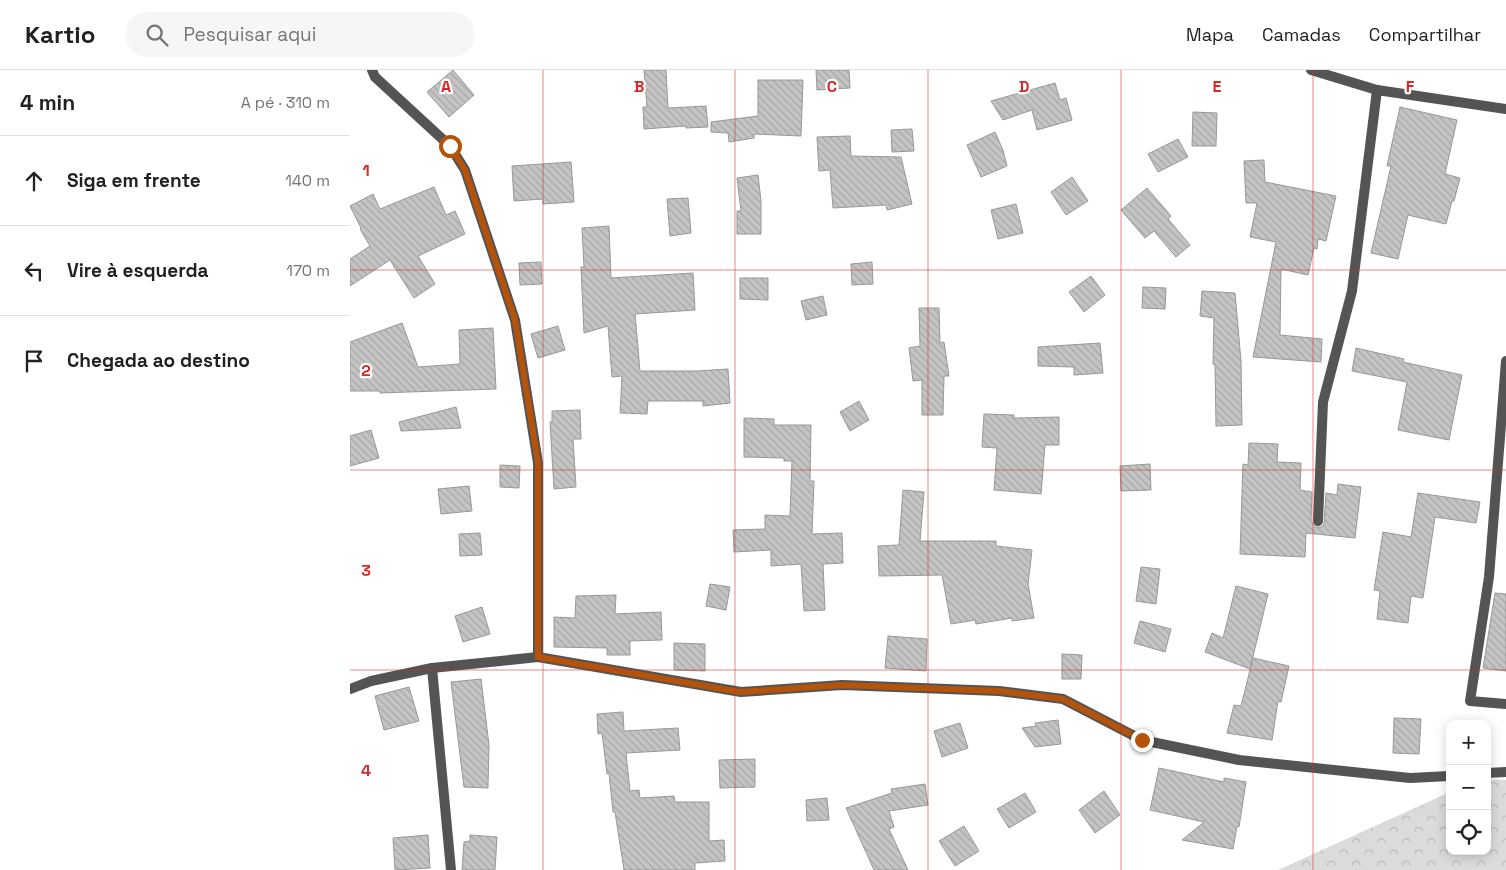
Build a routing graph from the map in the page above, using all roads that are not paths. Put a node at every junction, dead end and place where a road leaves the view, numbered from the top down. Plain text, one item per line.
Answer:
1 (372, 70) edge
2 (1311, 70) edge
3 (1377, 90) junction
4 (1506, 109) edge
5 (1506, 361) edge
6 (1318, 521) dead end
7 (538, 657) junction
8 (432, 668) junction
9 (350, 689) edge
10 (1506, 704) edge
11 (1506, 772) edge
12 (1491, 773) edge
13 (1446, 776) edge
14 (451, 870) edge

1 - 7 street
2 - 3 street
3 - 4 street
3 - 6 street
5 - 10 street
7 - 8 street
7 - 13 street
8 - 9 street
8 - 14 street
11 - 12 street

